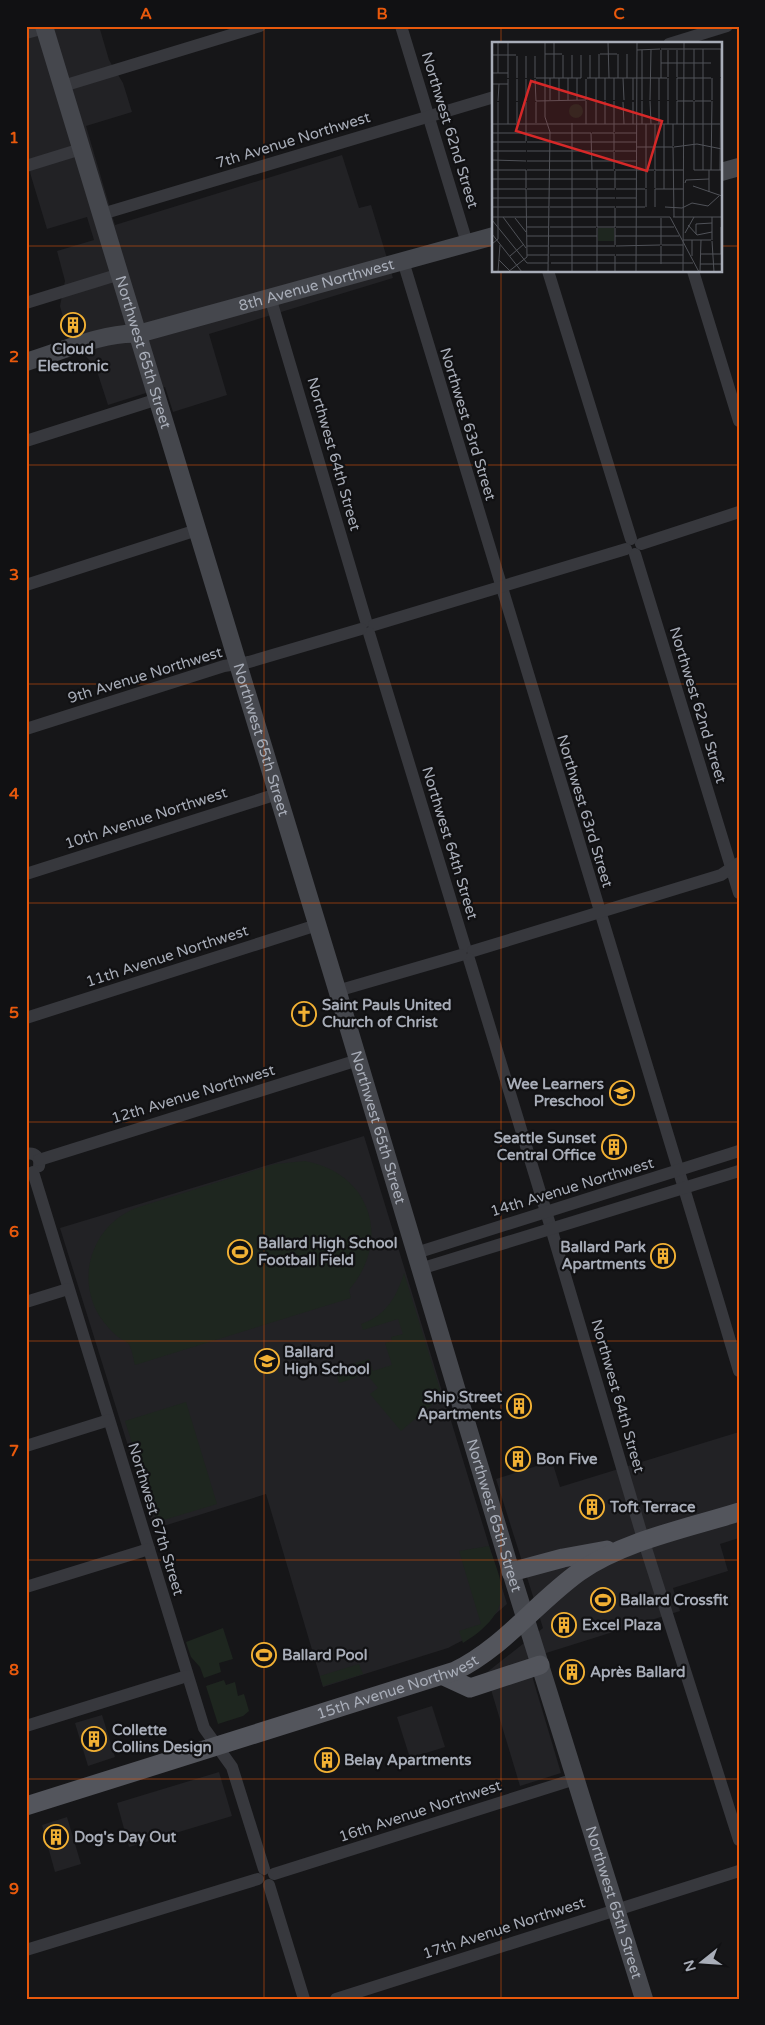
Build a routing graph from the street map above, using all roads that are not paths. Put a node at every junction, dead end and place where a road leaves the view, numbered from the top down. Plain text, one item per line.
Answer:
1 (260, 26) edge
2 (401, 26) edge
3 (728, 26) edge
4 (44, 27) edge
5 (26, 33) edge
6 (676, 42) edge
7 (63, 86) junction
8 (492, 98) edge
9 (429, 116) junction
10 (81, 149) junction
11 (26, 166) edge
12 (739, 167) edge
13 (722, 172) edge
14 (102, 214) junction
15 (492, 237) edge
16 (467, 243) junction
17 (402, 260) junction
18 (548, 272) edge
19 (693, 272) edge
20 (120, 274) junction
21 (270, 297) junction
22 (26, 302) edge
23 (138, 334) junction
24 (26, 362) edge
25 (26, 373) edge
26 (158, 399) junction
27 (739, 421) edge
28 (26, 441) edge
29 (739, 512) edge
30 (197, 530) junction
31 (633, 546) junction
32 (26, 585) edge
33 (500, 586) junction
34 (368, 627) junction
35 (237, 664) junction
36 (26, 729) edge
37 (276, 794) junction
38 (735, 866) edge
39 (26, 874) edge
40 (739, 893) edge
41 (599, 912) junction
42 (317, 926) junction
43 (467, 953) junction
44 (337, 991) junction
45 (26, 1018) edge
46 (358, 1060) junction
47 (739, 1151) edge
48 (30, 1154) edge
49 (679, 1170) junction
50 (739, 1171) edge
51 (30, 1172) edge
52 (684, 1187) junction
53 (546, 1211) junction
54 (552, 1228) junction
55 (418, 1261) junction
56 (68, 1289) junction
57 (26, 1302) edge
58 (739, 1371) edge
59 (110, 1420) junction
60 (26, 1446) edge
61 (739, 1512) edge
62 (636, 1544) junction
63 (149, 1549) junction
64 (511, 1572) junction
65 (26, 1587) edge
66 (526, 1620) junction
67 (540, 1665) junction
68 (187, 1676) junction
69 (444, 1676) junction
70 (26, 1726) edge
71 (217, 1746) junction
72 (575, 1779) junction
73 (26, 1806) edge
74 (739, 1840) edge
75 (739, 1871) edge
76 (266, 1877) junction
77 (616, 1910) junction
78 (26, 1950) edge
79 (304, 1999) edge
80 (336, 1999) edge
81 (644, 1999) edge

1 - 7 street
2 - 9 street, Northwest 62nd Street
3 - 6 street
4 - 5 street
4 - 7 street, Northwest 65th Street
7 - 10 street, Northwest 65th Street
8 - 9 street, 7th Avenue Northwest
9 - 14 street, 7th Avenue Northwest
9 - 16 street, Northwest 62nd Street
10 - 11 street
10 - 14 street, Northwest 65th Street
12 - 13 street
14 - 20 street, Northwest 65th Street
15 - 16 street, 8th Avenue Northwest
16 - 17 street, 8th Avenue Northwest
17 - 21 street, 8th Avenue Northwest
17 - 33 street, Northwest 63rd Street
18 - 31 street, Northwest 62nd Street
19 - 27 street
20 - 22 street
20 - 23 street, Northwest 65th Street
21 - 23 street, 8th Avenue Northwest
21 - 34 street, Northwest 64th Street
23 - 24 street, 8th Avenue Northwest
23 - 25 street, 8th Avenue Northwest
23 - 26 street, Northwest 65th Street
26 - 28 street
26 - 30 street, Northwest 65th Street
29 - 31 street, 9th Avenue Northwest
30 - 32 street
30 - 35 street, Northwest 65th Street
31 - 33 street, 9th Avenue Northwest
31 - 38 street, Northwest 62nd Street
33 - 34 street, 9th Avenue Northwest
33 - 41 street, Northwest 63rd Street
34 - 35 street, 9th Avenue Northwest
34 - 43 street, Northwest 64th Street
35 - 36 street, 9th Avenue Northwest
35 - 37 street, Northwest 65th Street
37 - 39 street, 10th Avenue Northwest
37 - 42 street, Northwest 65th Street
38 - 40 street, Northwest 62nd Street
38 - 41 street
41 - 43 street
41 - 49 street, Northwest 63rd Street
42 - 44 street, Northwest 65th Street
42 - 45 street, 11th Avenue Northwest
43 - 44 street
43 - 53 street, Northwest 64th Street
44 - 46 street, Northwest 65th Street
46 - 48 street, 12th Avenue Northwest
46 - 55 street, Northwest 65th Street
47 - 49 street, 14th Avenue Northwest
48 - 51 street
49 - 52 street, Northwest 63rd Street
49 - 53 street, 14th Avenue Northwest
50 - 52 street
51 - 56 street, Northwest 67th Street
52 - 54 street
52 - 58 street, Northwest 63rd Street
53 - 54 street, Northwest 64th Street
53 - 55 street, 14th Avenue Northwest
54 - 55 street
54 - 62 street, Northwest 64th Street
55 - 64 street, Northwest 65th Street
56 - 57 street
56 - 59 street, Northwest 67th Street
59 - 60 street
59 - 63 street, Northwest 67th Street
61 - 62 main road, 15th Avenue Northwest
62 - 64 main road
62 - 66 main road, 15th Avenue Northwest
62 - 74 street, Northwest 64th Street
63 - 65 street
63 - 68 street, Northwest 67th Street
64 - 66 street, Northwest 65th Street
66 - 67 street, Northwest 65th Street
66 - 69 main road, 15th Avenue Northwest
67 - 69 main road
67 - 72 street, Northwest 65th Street
68 - 70 street
68 - 71 street, Northwest 67th Street
69 - 71 main road, 15th Avenue Northwest
71 - 73 main road, 15th Avenue Northwest
71 - 76 street, Northwest 67th Street
72 - 76 street, 16th Avenue Northwest
72 - 77 street, Northwest 65th Street
75 - 77 street, 17th Avenue Northwest
76 - 78 street, 16th Avenue Northwest
76 - 79 street, Northwest 67th Street
77 - 80 street, 17th Avenue Northwest
77 - 81 street, Northwest 65th Street

